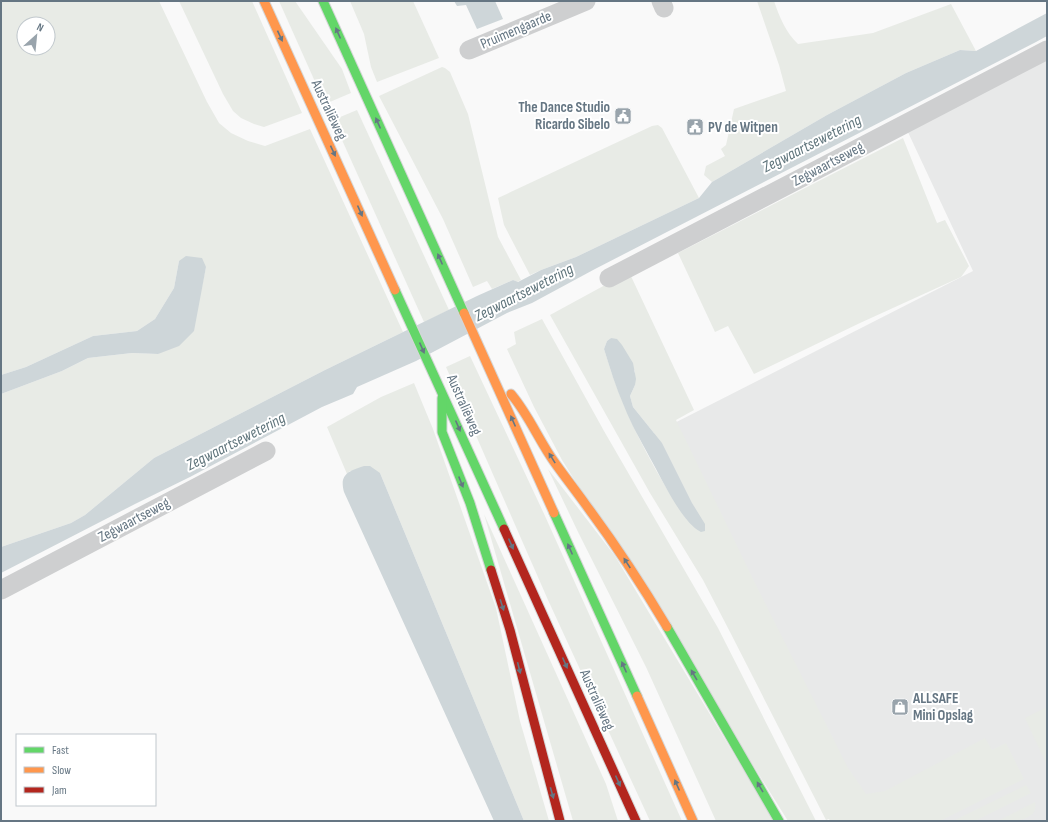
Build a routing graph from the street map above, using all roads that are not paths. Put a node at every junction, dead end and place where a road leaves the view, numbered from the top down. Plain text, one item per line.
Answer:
1 (264, 1) edge
2 (323, 1) edge
3 (586, 1) edge
4 (469, 50) dead end
5 (1047, 50) edge
6 (609, 278) dead end
7 (492, 375) junction
8 (442, 390) junction
9 (266, 451) dead end
10 (1, 590) edge
11 (560, 821) edge
12 (636, 821) edge
13 (693, 821) edge
14 (779, 821) edge

1 -> 8 main road, Australiëweg
7 -> 2 main road
3 - 4 street, Pruimengaarde
5 - 6 street, Zegwaartseweg
13 -> 7 main road
14 -> 7 main road
8 -> 11 main road
8 -> 12 main road, Australiëweg
9 - 10 street, Zegwaartseweg

